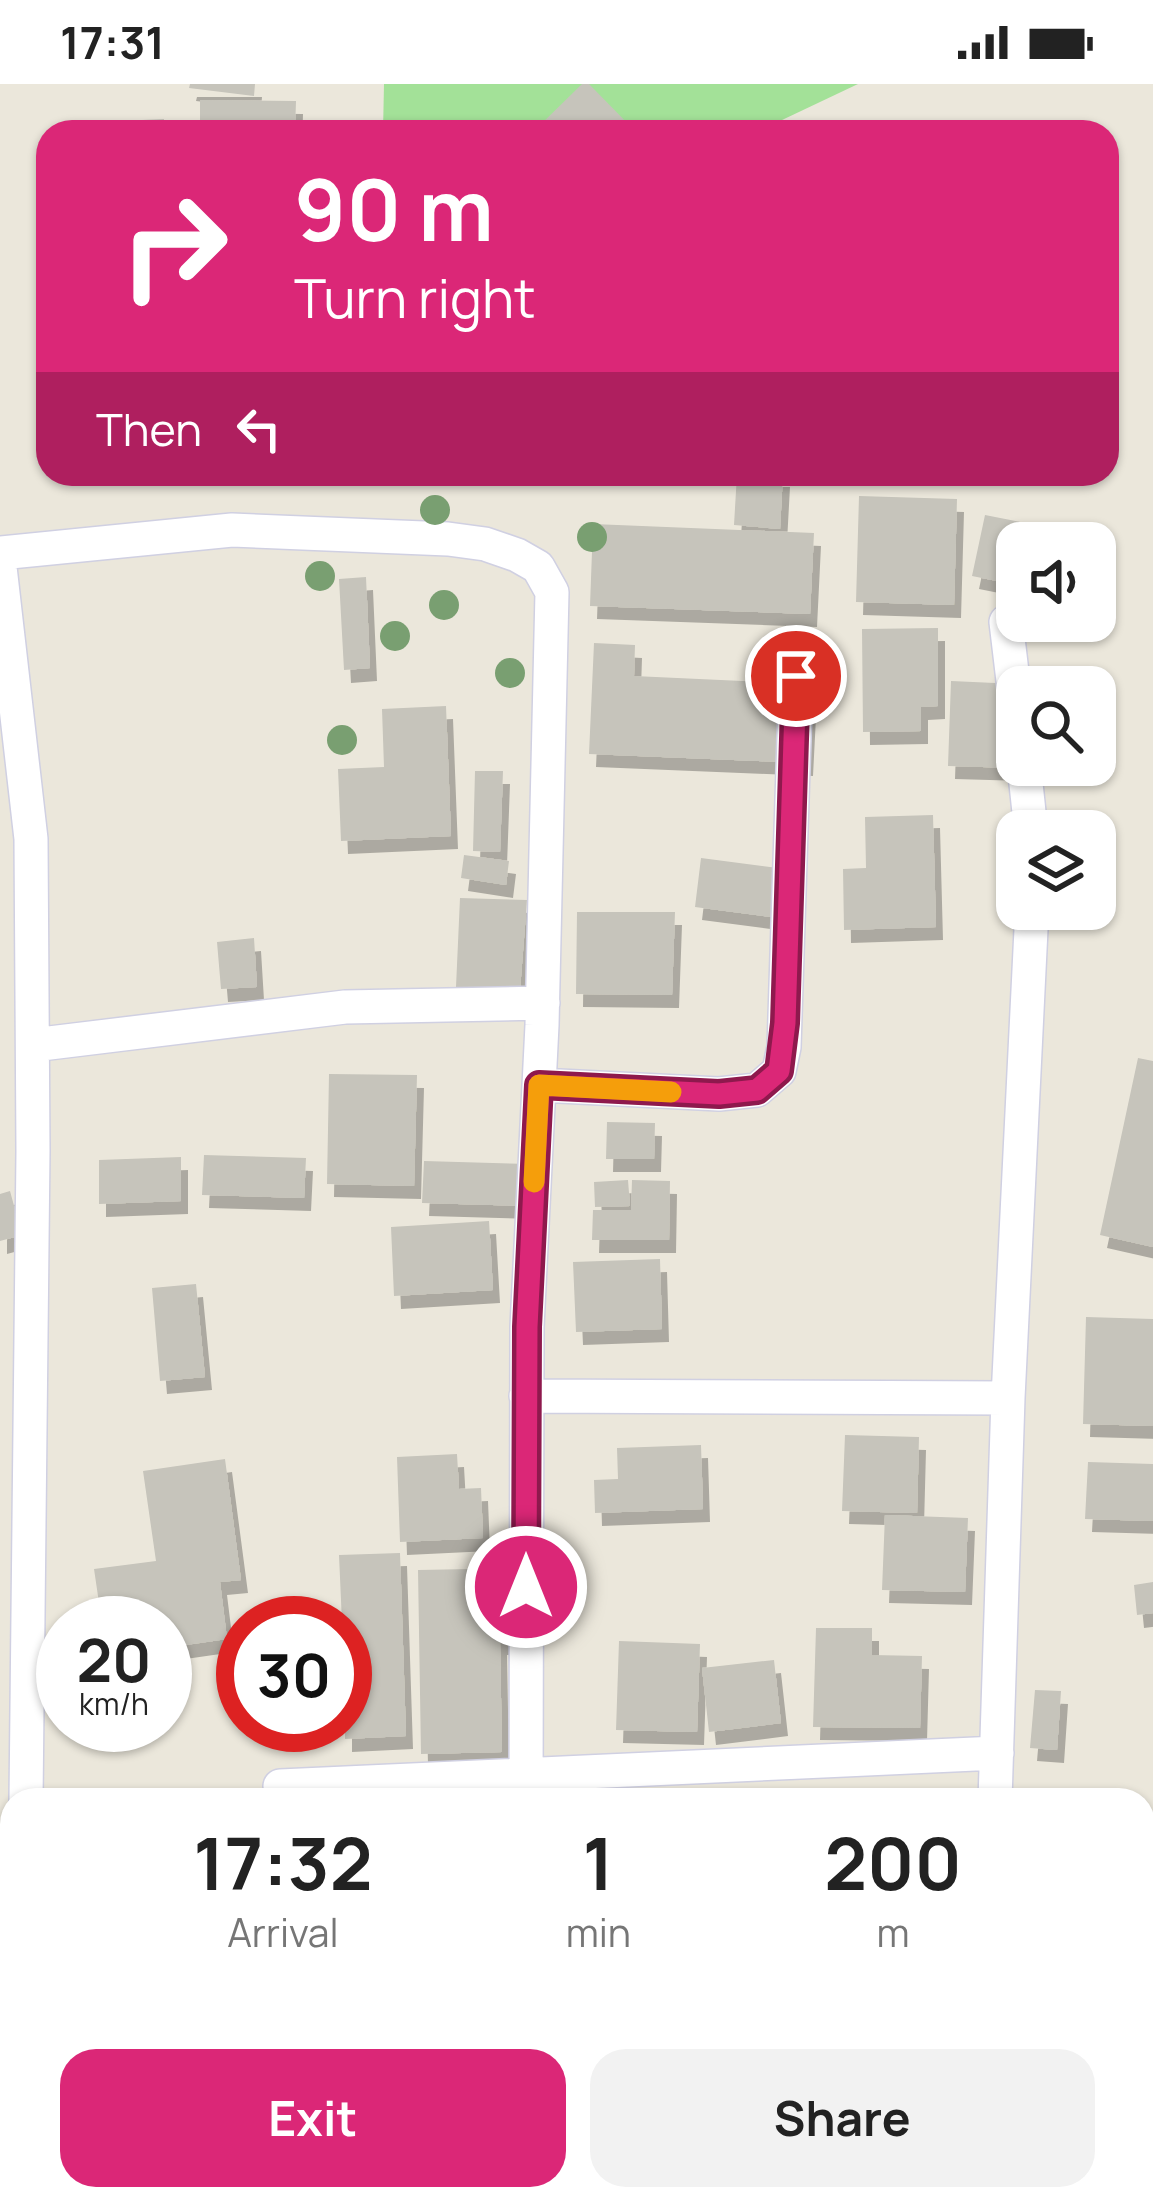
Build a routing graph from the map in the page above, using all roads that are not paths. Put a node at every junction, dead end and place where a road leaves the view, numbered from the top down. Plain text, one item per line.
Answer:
1 (0, 553) edge
2 (0, 567) edge
3 (796, 676) dead end
4 (0, 853) edge
5 (30, 898) junction
6 (1031, 930) edge
7 (543, 1003) junction
8 (33, 1045) junction
9 (539, 1085) junction
10 (526, 1396) junction
11 (1008, 1398) junction
12 (997, 1754) junction
13 (18, 1784) edge
14 (280, 1786) dead end
15 (444, 1788) edge
16 (526, 1788) edge
17 (539, 1788) edge
18 (996, 1788) edge

1 - 7 street
2 - 5 street
3 - 9 street
4 - 5 street
5 - 8 street
6 - 11 street
7 - 8 street
7 - 9 street
8 - 13 street
9 - 10 street
10 - 11 street
10 - 16 street
11 - 12 street
12 - 17 street
12 - 18 street
14 - 15 street

